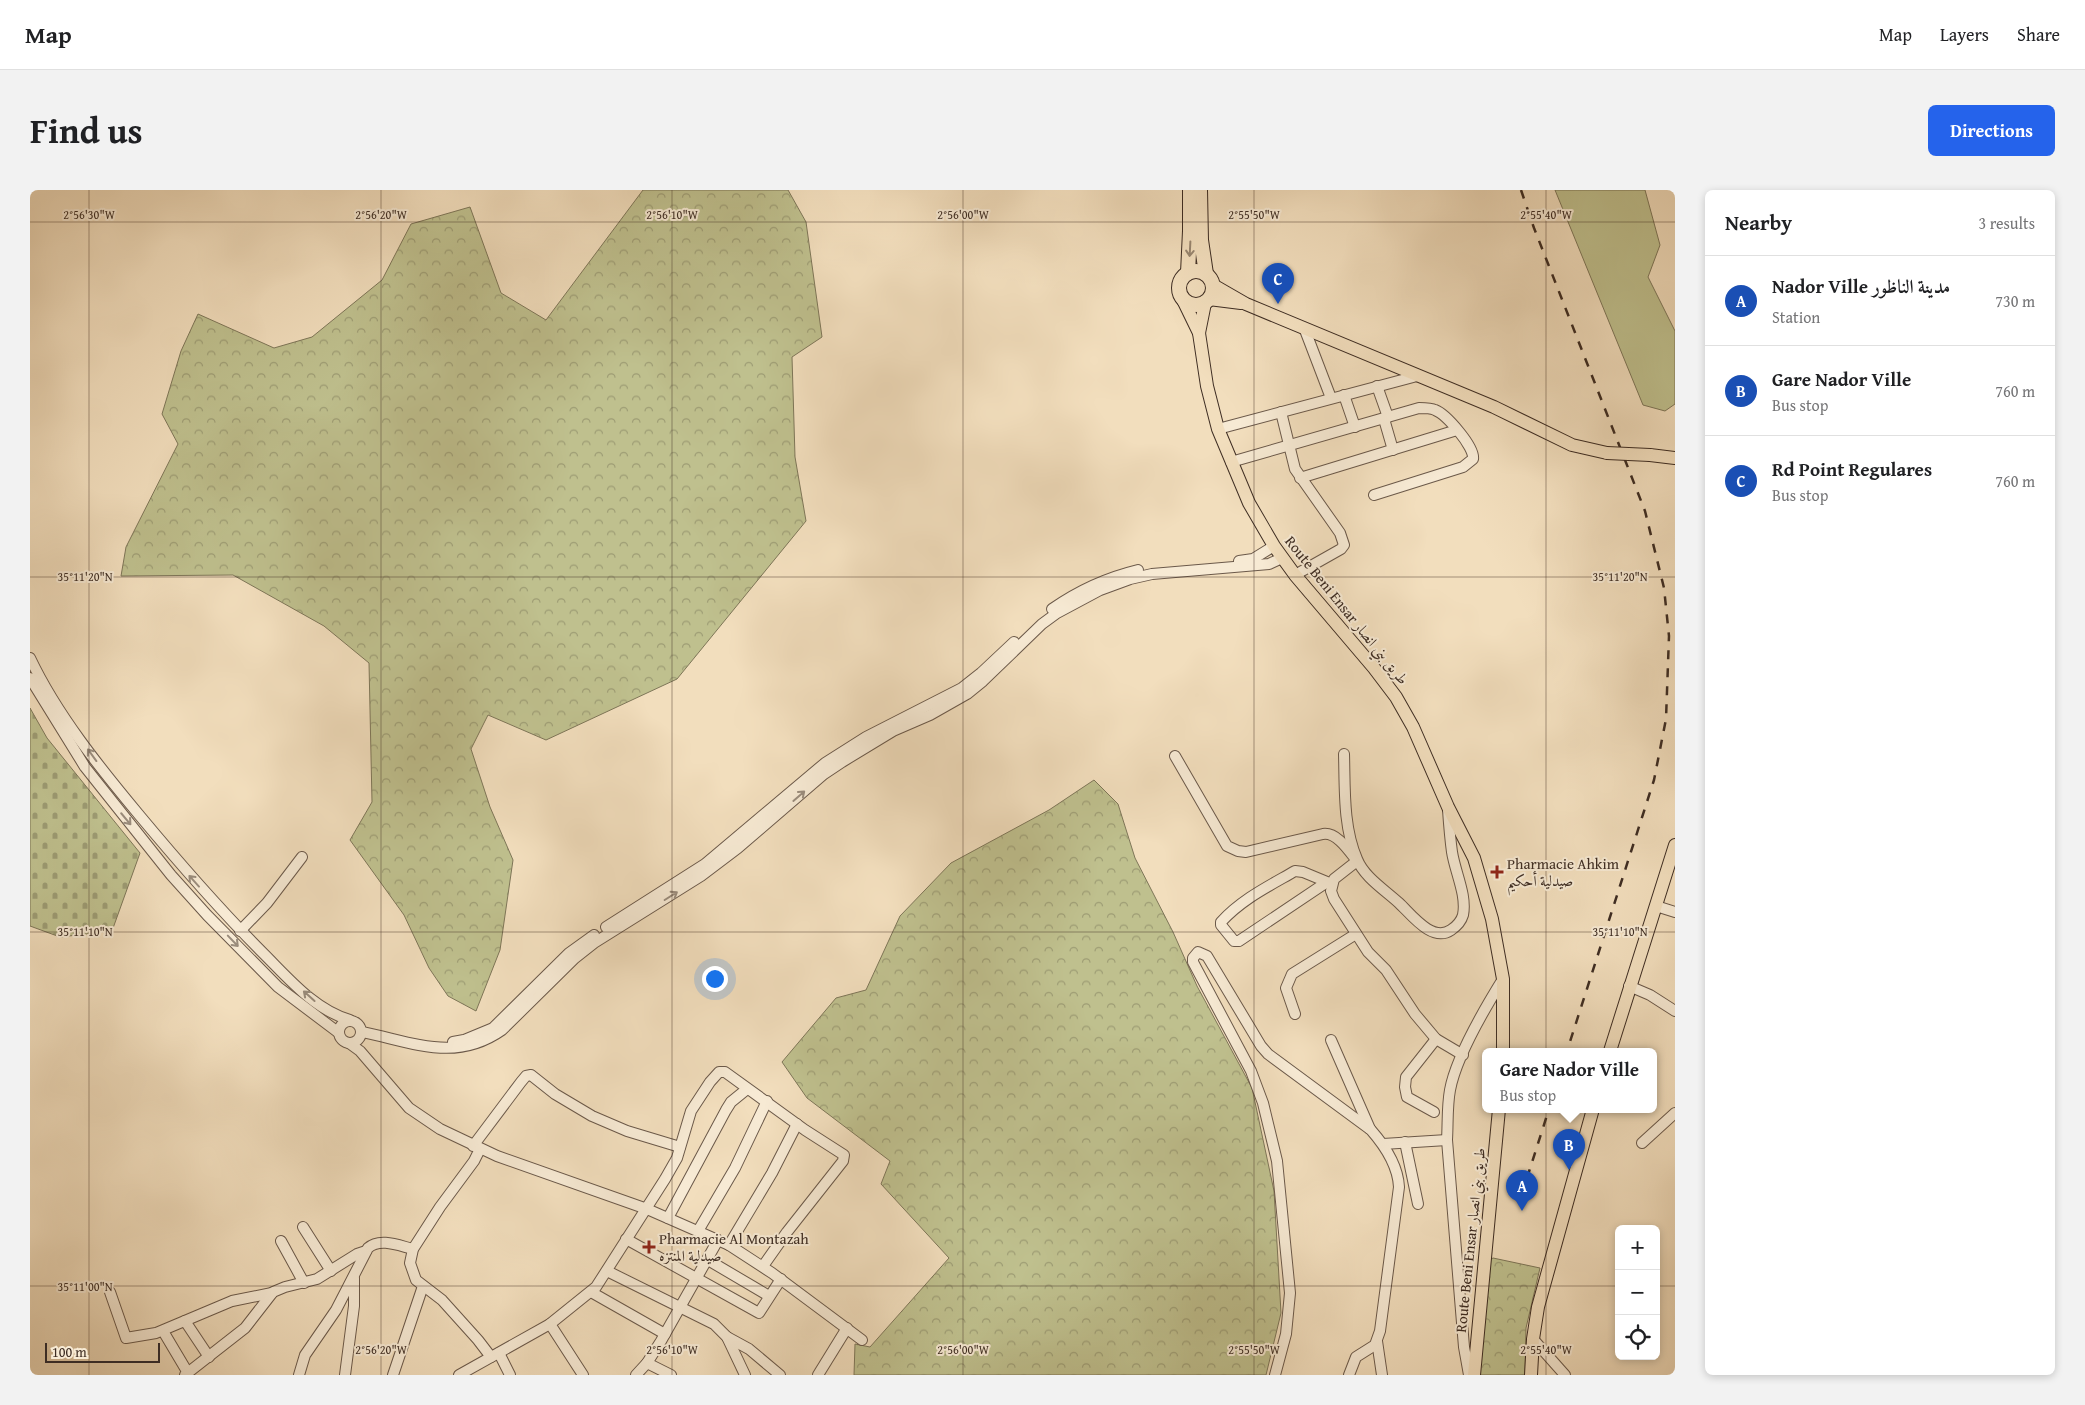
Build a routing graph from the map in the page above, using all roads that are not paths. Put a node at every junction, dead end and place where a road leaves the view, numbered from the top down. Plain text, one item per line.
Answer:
1 (1190, 190) edge
2 (1200, 190) edge
3 (1188, 273) junction
4 (1209, 279) junction
5 (1182, 298) junction
6 (1207, 301) junction
7 (1246, 304) junction
8 (1305, 330) junction
9 (1198, 333) junction
10 (1417, 376) junction
11 (1377, 386) junction
12 (1344, 395) junction
13 (1331, 398) junction
14 (1281, 412) junction
15 (1386, 418) junction
16 (1355, 427) junction
17 (1218, 429) junction
18 (1457, 430) junction
19 (1289, 446) junction
20 (1394, 450) junction
21 (1675, 458) edge
22 (1231, 462) junction
23 (1300, 478) junction
24 (1374, 495) dead end
25 (1274, 546) junction
26 (1282, 558) junction
27 (1254, 562) junction
28 (1296, 576) junction
29 (30, 658) edge
30 (30, 678) edge
31 (1344, 754) dead end
32 (1175, 756) dead end
33 (1448, 807) junction
34 (155, 835) junction
35 (146, 842) junction
36 (1675, 845) edge
37 (302, 857) dead end
38 (1357, 861) junction
39 (1330, 883) junction
40 (1656, 906) junction
41 (1675, 912) edge
42 (240, 931) junction
43 (1356, 934) junction
44 (1503, 980) junction
45 (1629, 986) junction
46 (1675, 1011) edge
47 (1295, 1014) dead end
48 (358, 1028) junction
49 (339, 1033) junction
50 (1436, 1039) junction
51 (1331, 1040) dead end
52 (349, 1043) junction
53 (1503, 1048) edge
54 (1611, 1048) edge
55 (1463, 1055) junction
56 (368, 1060) junction
57 (747, 1089) junction
58 (767, 1102) junction
59 (1434, 1112) dead end
60 (1499, 1113) edge
61 (1592, 1113) edge
62 (1675, 1113) edge
63 (797, 1124) junction
64 (1371, 1130) junction
65 (1447, 1140) junction
66 (1406, 1142) junction
67 (1642, 1143) dead end
68 (1383, 1144) junction
69 (680, 1147) junction
70 (477, 1148) junction
71 (1418, 1204) dead end
72 (646, 1209) junction
73 (668, 1218) junction
74 (303, 1227) dead end
75 (698, 1231) junction
76 (626, 1239) junction
77 (718, 1240) junction
78 (281, 1241) dead end
79 (729, 1245) junction
80 (413, 1250) junction
81 (366, 1251) junction
82 (708, 1260) junction
83 (763, 1266) junction
84 (331, 1270) junction
85 (607, 1271) junction
86 (354, 1277) junction
87 (696, 1278) junction
88 (781, 1279) junction
89 (304, 1283) junction
90 (423, 1286) junction
91 (110, 1292) dead end
92 (273, 1292) junction
93 (591, 1292) junction
94 (769, 1296) junction
95 (680, 1307) junction
96 (185, 1321) junction
97 (550, 1324) junction
98 (847, 1328) junction
99 (163, 1331) junction
100 (665, 1334) junction
101 (727, 1337) junction
102 (862, 1340) dead end
103 (1533, 1340) junction
104 (1378, 1341) junction
105 (495, 1355) junction
106 (209, 1357) junction
107 (647, 1363) junction
108 (773, 1371) edge
109 (186, 1374) edge
110 (299, 1375) edge
111 (345, 1375) edge
112 (393, 1375) edge
113 (460, 1375) edge
114 (510, 1375) edge
115 (583, 1375) edge
116 (636, 1375) edge
117 (671, 1375) edge
118 (745, 1375) edge
119 (780, 1375) edge
120 (818, 1375) edge
121 (1275, 1375) edge
122 (1349, 1375) edge
123 (1382, 1375) edge
124 (1469, 1375) edge
125 (1474, 1375) edge
126 (1531, 1375) edge
127 (1565, 1375) edge

1 -> 3 highway
2 - 4 highway
3 - 4 highway
3 - 5 highway
4 - 6 highway
4 - 7 main road
5 - 6 highway
5 - 9 main road, Route Beni Ensar طريق بني انصار
6 - 7 main road
6 - 9 main road, Route Beni Ensar طريق بني انصار
7 - 8 main road
8 - 10 main road
8 - 13 street
9 - 17 main road, Route Beni Ensar طريق بني انصار
10 - 11 street
10 - 21 main road, bridge
11 - 12 street
11 - 15 street
12 - 13 street
12 - 16 street
13 - 14 street
14 - 17 street
14 - 19 street
15 - 16 street
15 - 18 street
15 - 20 street
16 - 19 street
17 - 22 main road, Route Beni Ensar طريق بني انصار
18 - 20 street
18 - 24 street
19 - 22 street
19 - 23 street
20 - 23 street
22 - 25 main road, Route Beni Ensar طريق بني انصار
23 - 28 street
25 - 26 main road, Route Beni Ensar طريق بني انصار
25 - 27 street
26 - 27 street
26 - 28 main road, Route Beni Ensar طريق بني انصار
27 - 48 street
28 - 33 main road, Route Beni Ensar طريق بني انصار
34 -> 29 street
30 -> 35 street
31 - 38 street
32 - 38 street
33 - 38 street
33 - 44 main road, Route Beni Ensar طريق بني انصار
34 - 35 street
42 -> 34 street
35 -> 49 street
36 - 40 main road
37 - 42 street
38 - 39 street
39 - 39 street
39 - 43 street
40 - 41 street
40 - 45 main road
48 -> 42 street
43 - 47 street
43 - 50 street
44 - 53 main road, Route Beni Ensar طريق بني انصار
44 - 55 street
45 - 46 street
45 - 54 main road
48 - 49 street
48 - 52 street
48 - 56 street
49 - 52 street
50 - 55 street
50 - 59 street
51 - 64 street
52 - 56 street
55 - 65 street
56 - 70 street
57 - 58 street
57 - 69 street
57 - 73 street
58 - 63 street
58 - 75 street
60 - 125 main road, Route Beni Ensar طريق بني انصار
61 - 103 main road
62 - 67 street
63 - 79 street
63 - 83 street
64 - 68 street
64 - 121 street
65 - 66 street
65 - 124 street
66 - 68 street
66 - 71 street
68 - 104 street
69 - 70 street
69 - 72 street
70 - 72 street
70 - 80 street
72 - 73 street
72 - 76 street
73 - 75 street
74 - 84 street
75 - 77 street
76 - 85 street
76 - 87 street
77 - 79 street
77 - 82 street
78 - 89 street
79 - 83 street
80 - 81 street
80 - 90 street
81 - 84 street
81 - 86 street
82 - 87 street
82 - 94 street
83 - 88 street
84 - 89 street
85 - 93 street
85 - 95 street
86 - 110 street
86 - 111 street
87 - 94 street
87 - 95 street
88 - 94 street
88 - 98 street
89 - 92 street
90 - 105 street
90 - 112 street
91 - 99 street
92 - 96 street
92 - 106 street
93 - 97 street
93 - 100 street
95 - 100 street
95 - 101 street
96 - 99 street
96 - 106 street
97 - 105 street
97 - 115 street
98 - 102 street
98 - 120 street
99 - 109 street
100 - 107 street
101 - 108 street
101 - 118 street
103 - 126 main road
103 - 127 street
104 - 122 street
104 - 123 street
105 - 113 street
105 - 114 street
106 - 109 street
107 - 116 street
107 - 117 street
108 - 119 street

